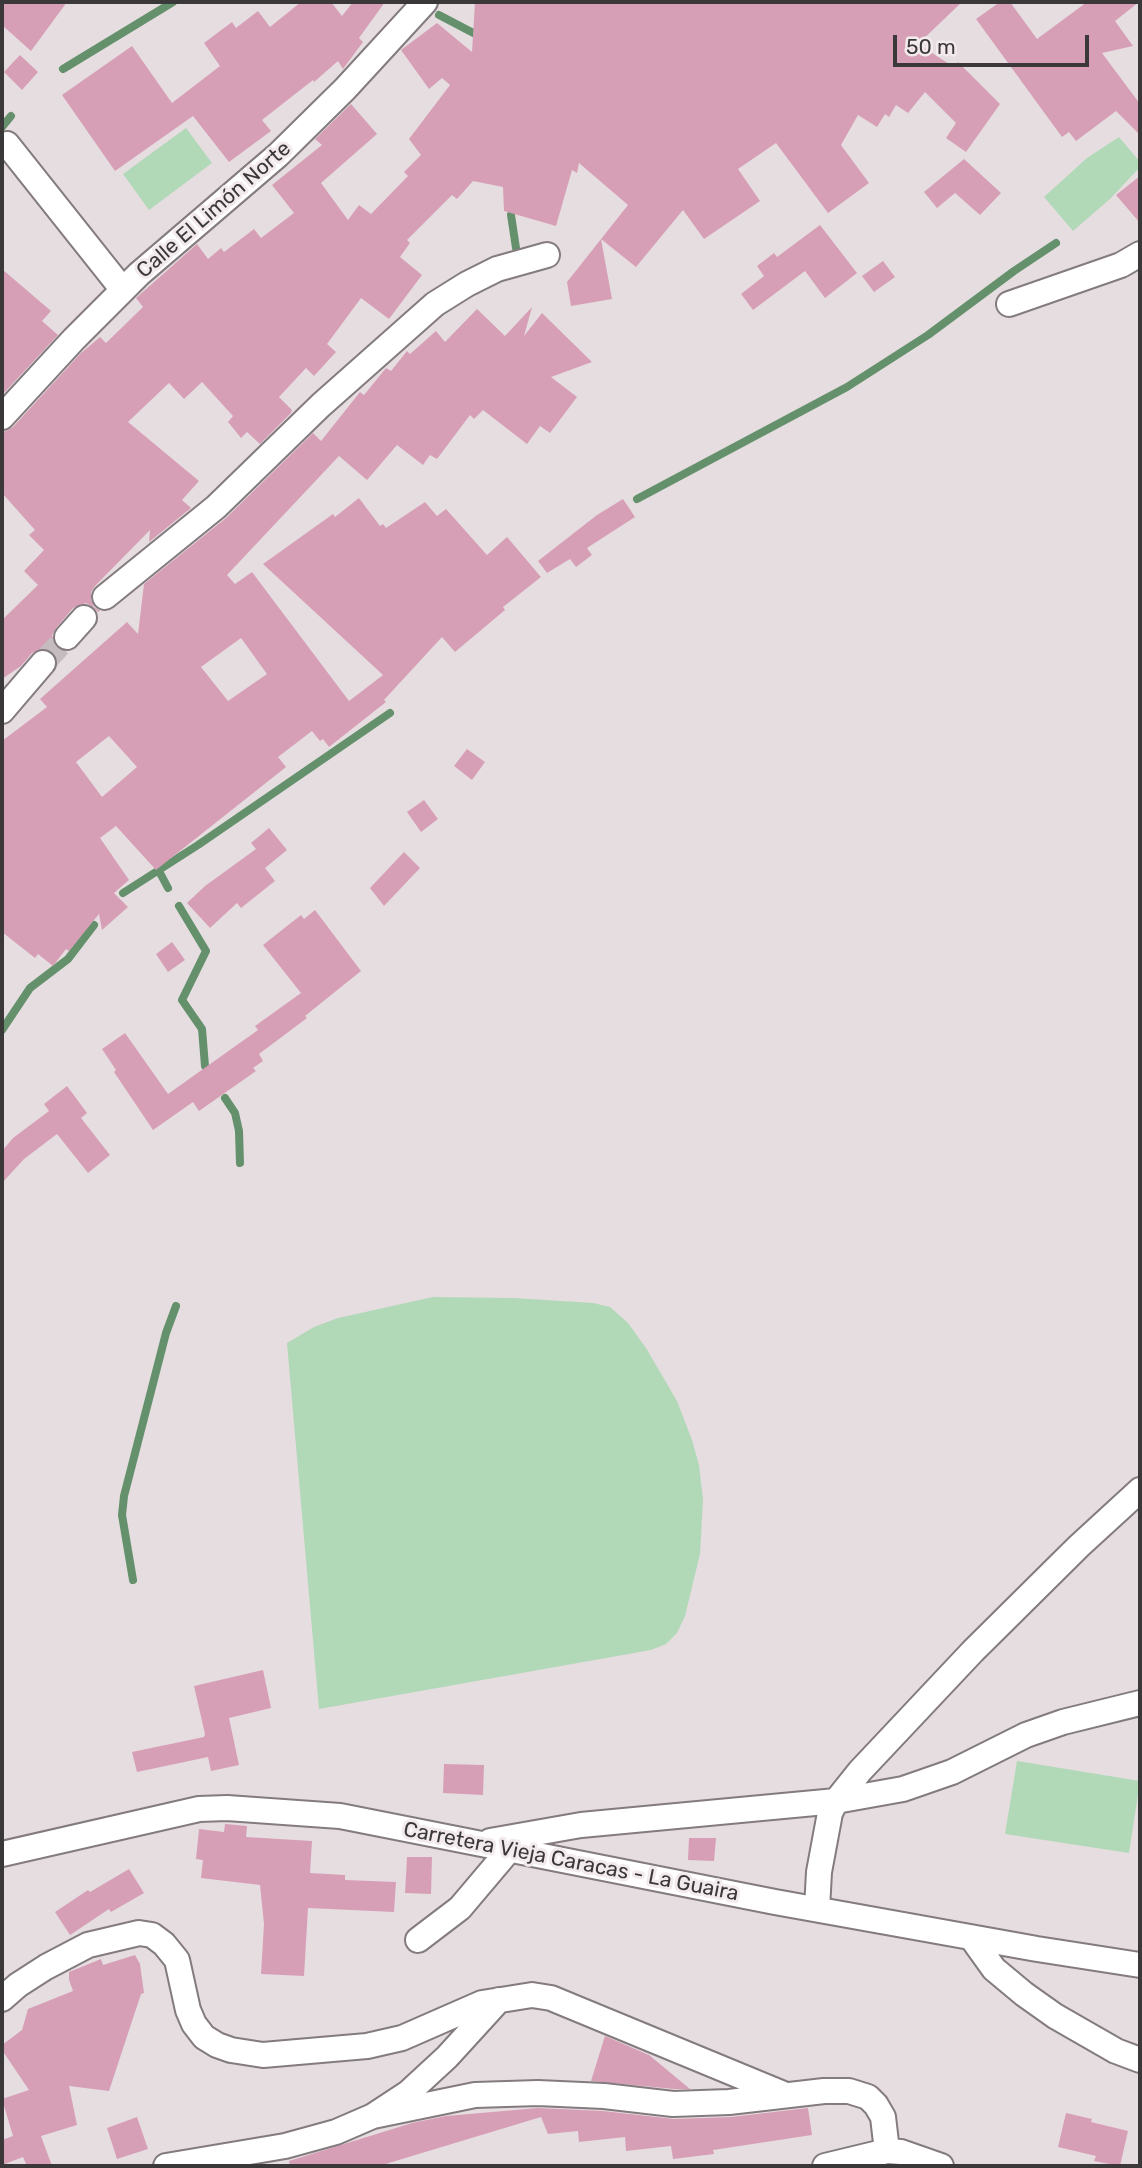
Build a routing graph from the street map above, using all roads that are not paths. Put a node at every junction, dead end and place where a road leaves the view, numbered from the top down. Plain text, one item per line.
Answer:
1 (425, 2) edge
2 (7, 144) dead end
3 (1140, 254) edge
4 (547, 255) dead end
5 (123, 290) junction
6 (1009, 304) dead end
7 (2, 417) edge
8 (105, 597) dead end
9 (85, 618) dead end
10 (66, 636) tunnel mouth
11 (43, 663) tunnel mouth
12 (2, 711) edge
13 (1140, 1490) edge
14 (1140, 1703) edge
15 (836, 1801) junction
16 (476, 1843) junction
17 (509, 1850) junction
18 (2, 1854) edge
19 (817, 1909) junction
20 (971, 1937) junction
21 (418, 1940) dead end
22 (1140, 1965) edge
23 (2, 1999) edge
24 (500, 1999) junction
25 (1140, 2060) edge
26 (786, 2095) junction
27 (373, 2116) junction
28 (887, 2151) junction
29 (166, 2166) edge
30 (825, 2166) edge
31 (941, 2166) edge

1 - 5 street, Calle El Limón Norte
2 - 5 street
3 - 6 street
4 - 8 street
5 - 7 street, Calle El Limón Norte
9 - 10 street
11 - 12 street
13 - 15 street
14 - 15 street
15 - 16 street
15 - 19 street
16 - 17 street, Carretera Vieja Caracas - La Guaira
16 - 18 street, Carretera Vieja Caracas - La Guaira
17 - 19 street, Carretera Vieja Caracas - La Guaira
17 - 21 street
19 - 20 street, Carretera Vieja Caracas - La Guaira
20 - 22 street, Carretera Vieja Caracas - La Guaira
20 - 25 street
23 - 24 street
24 - 26 street
24 - 27 street
26 - 27 street
26 - 28 street
27 - 29 street
28 - 30 street
28 - 31 street

